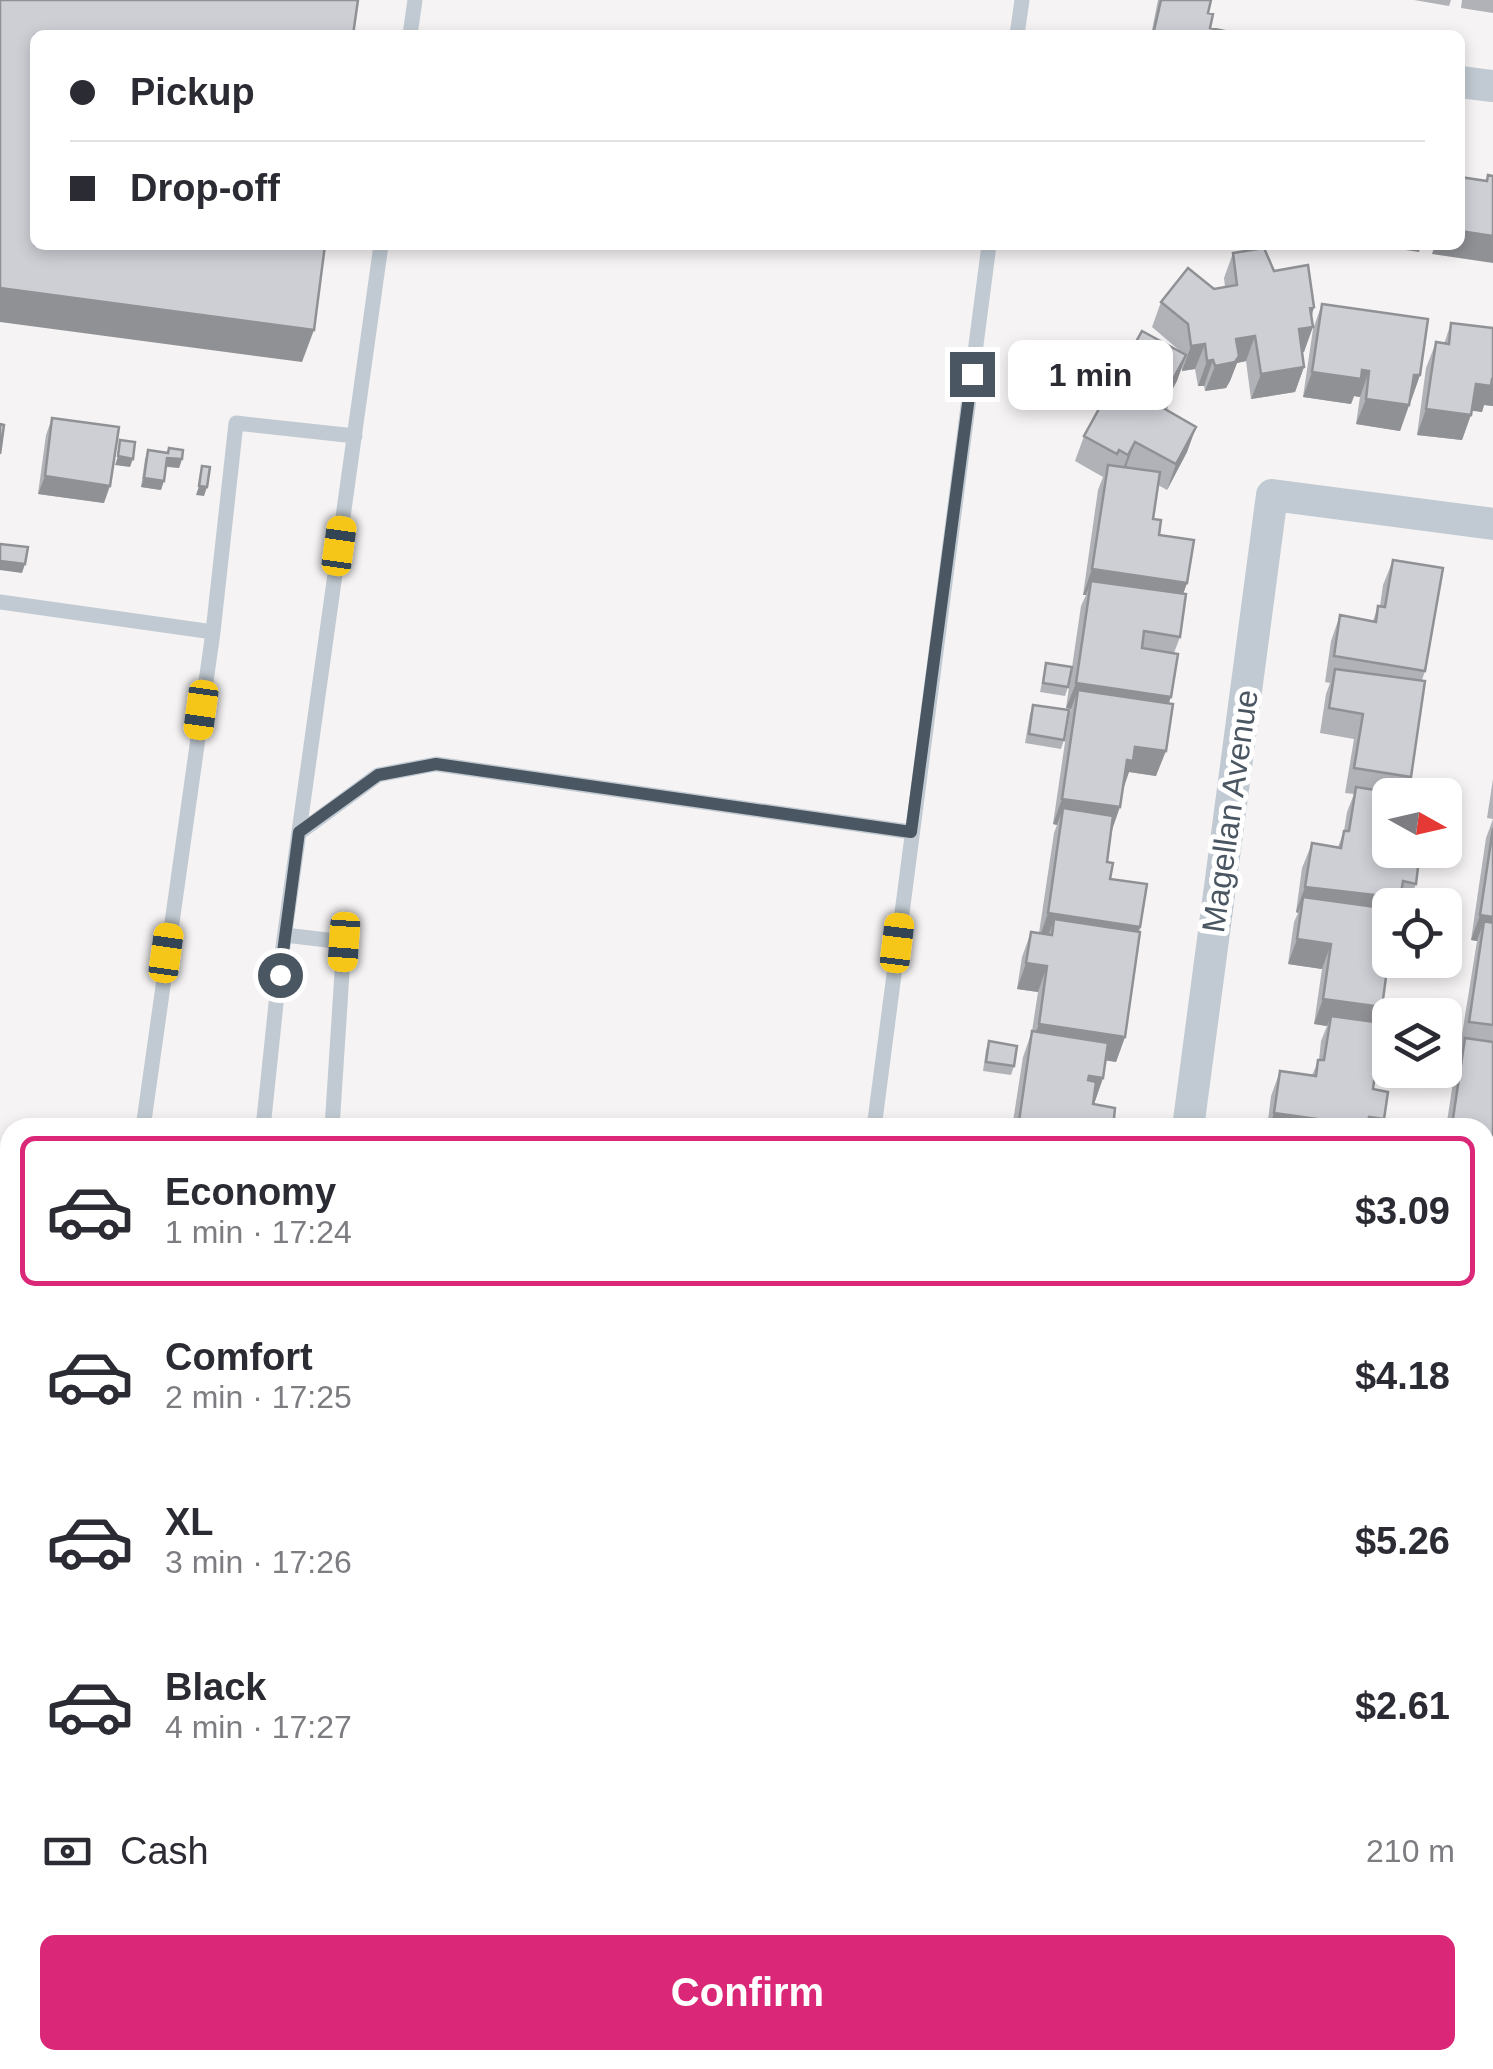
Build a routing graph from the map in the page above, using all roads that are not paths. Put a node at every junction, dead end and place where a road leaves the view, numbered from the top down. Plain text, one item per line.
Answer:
1 (415, 0) edge
2 (1022, 0) edge
3 (411, 30) edge
4 (1018, 30) edge
5 (1465, 83) edge
6 (1493, 86) edge
7 (380, 250) edge
8 (988, 250) edge
9 (354, 436) junction
10 (1493, 524) edge
11 (0, 602) edge
12 (213, 632) junction
13 (299, 832) junction
14 (911, 832) junction
15 (285, 935) junction
16 (144, 1118) edge
17 (264, 1118) edge
18 (333, 1118) edge
19 (875, 1118) edge
20 (1189, 1118) edge

1 - 3 lane
2 - 4 lane
5 - 6 street
7 - 9 lane
8 - 14 lane
9 - 12 lane
9 - 13 lane
10 - 20 street, Magellan Avenue
11 - 12 lane
12 - 16 lane
13 - 14 lane
13 - 15 lane
14 - 19 lane
15 - 17 lane
15 - 18 lane

